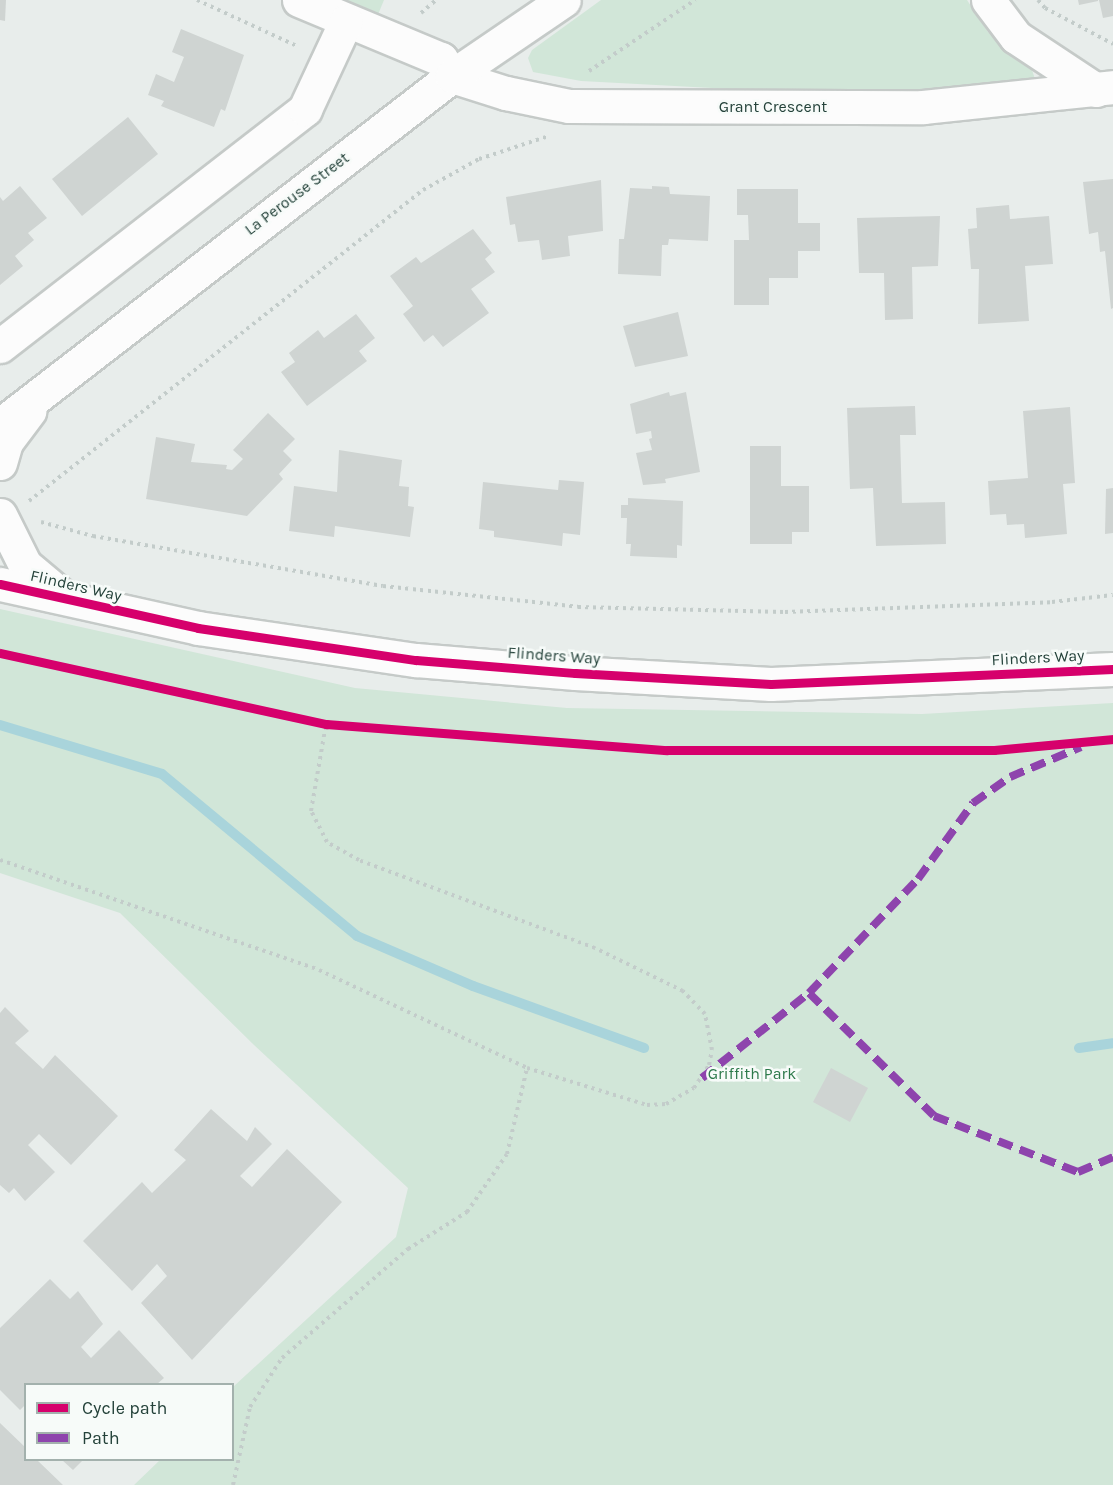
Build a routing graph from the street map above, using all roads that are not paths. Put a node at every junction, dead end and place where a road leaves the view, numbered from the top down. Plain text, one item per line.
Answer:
1 (299, 0) edge
2 (564, 0) edge
3 (988, 0) edge
4 (346, 21) junction
5 (452, 76) junction
6 (1104, 88) edge
7 (0, 346) edge
8 (39, 398) junction
9 (0, 425) edge
10 (0, 463) edge
11 (11, 511) edge
12 (0, 584) edge
13 (67, 600) junction
14 (1113, 669) edge

1 - 4 street
2 - 5 street, La Perouse Street
3 - 6 street, Grant Crescent
4 - 5 street
4 - 7 street
5 - 6 street, Grant Crescent
5 - 8 street, La Perouse Street
8 - 9 street, La Perouse Street
8 - 10 street, La Perouse Street
11 - 13 street
12 - 13 street, Flinders Way
13 - 14 street, Flinders Way

